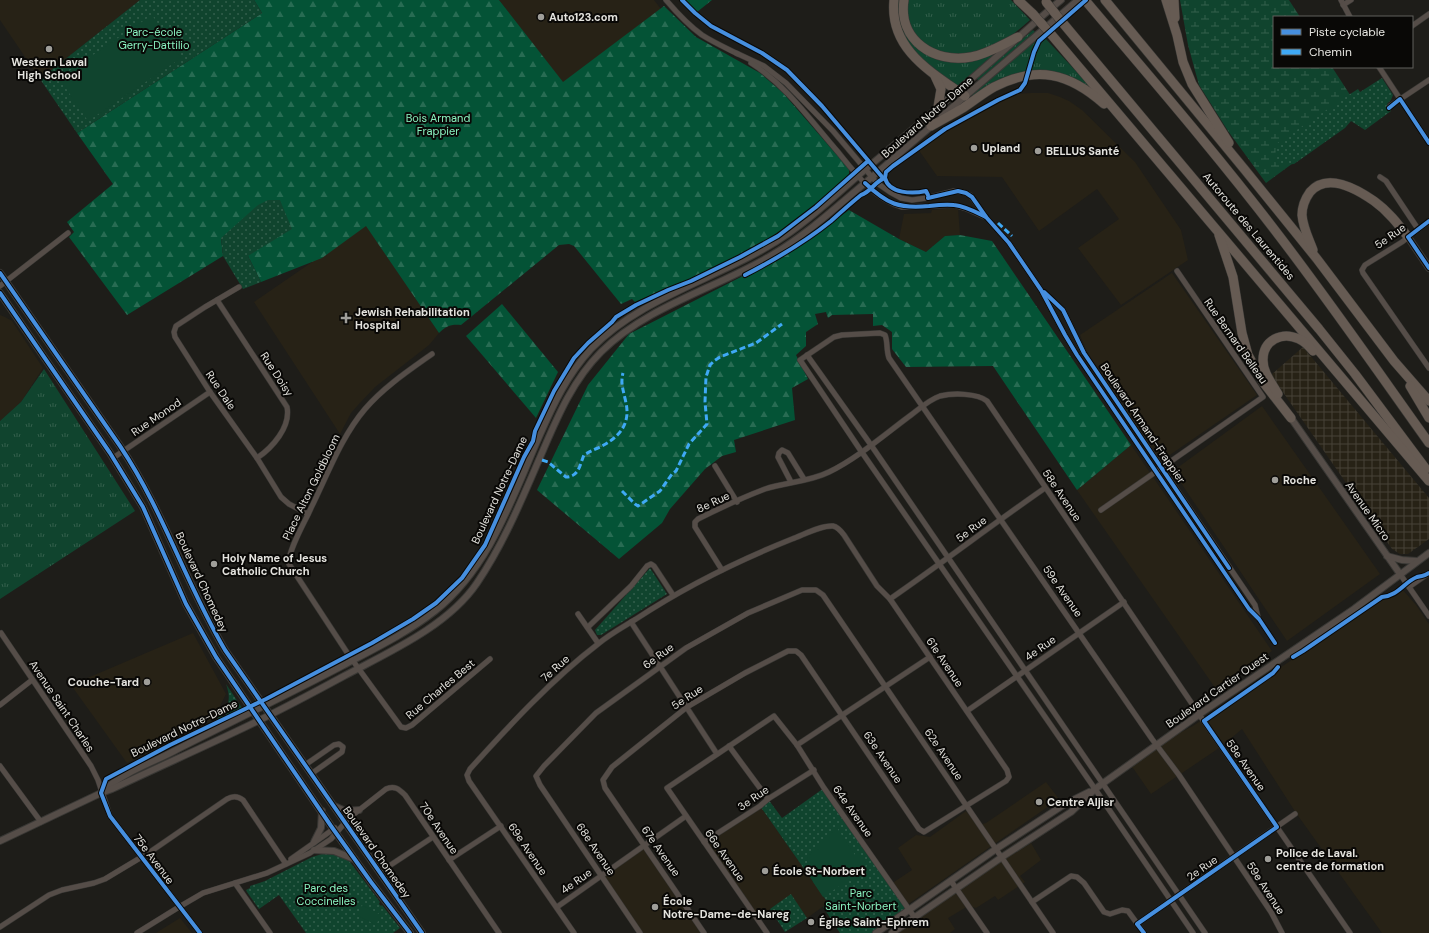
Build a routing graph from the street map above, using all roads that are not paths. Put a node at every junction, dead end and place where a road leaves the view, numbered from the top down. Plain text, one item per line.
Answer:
1 (666, 0) edge
2 (894, 0) edge
3 (904, 0) edge
4 (1018, 0) edge
5 (1021, 0) edge
6 (1061, 0) edge
7 (1083, 0) edge
8 (1105, 0) edge
9 (1166, 0) edge
10 (1174, 0) edge
11 (1351, 0) edge
12 (1045, 1) edge
13 (1342, 2) edge
14 (1033, 14) junction
15 (1429, 14) edge
16 (1349, 16) edge
17 (1413, 25) edge
18 (1177, 35) junction
19 (1018, 36) junction
20 (736, 53) junction
21 (1380, 68) edge
22 (933, 73) junction
23 (1429, 80) edge
24 (957, 90) junction
25 (965, 96) junction
26 (1400, 99) junction
27 (1390, 106) dead end
28 (938, 107) junction
29 (1127, 124) junction
30 (931, 126) junction
31 (1429, 142) edge
32 (866, 169) junction
33 (1246, 170) junction
34 (858, 176) junction
35 (872, 177) junction
36 (1380, 177) dead end
37 (865, 183) junction
38 (986, 217) junction
39 (1429, 221) edge
40 (1418, 229) junction
41 (1217, 230) junction
42 (68, 233) dead end
43 (1408, 237) junction
44 (1317, 259) junction
45 (1429, 268) edge
46 (1177, 271) dead end
47 (0, 273) edge
48 (6, 281) junction
49 (0, 286) edge
50 (239, 287) dead end
51 (1041, 290) junction
52 (0, 293) edge
53 (217, 300) junction
54 (432, 354) dead end
55 (807, 354) junction
56 (1394, 361) junction
57 (1429, 368) edge
58 (1346, 383) junction
59 (210, 392) junction
60 (835, 395) junction
61 (828, 401) junction
62 (1429, 401) edge
63 (923, 406) junction
64 (1292, 418) junction
65 (1429, 418) edge
66 (1429, 443) edge
67 (871, 445) junction
68 (124, 451) junction
69 (861, 452) junction
70 (113, 458) junction
71 (257, 458) junction
72 (715, 466) dead end
73 (1162, 468) junction
74 (1156, 472) junction
75 (1429, 473) edge
76 (804, 479) junction
77 (1429, 481) edge
78 (791, 482) junction
79 (1045, 488) junction
80 (737, 502) junction
81 (910, 503) junction
82 (901, 509) junction
83 (1101, 510) dead end
84 (308, 514) junction
85 (1001, 519) junction
86 (826, 526) joint
87 (1429, 553) edge
88 (1387, 556) junction
89 (949, 558) junction
90 (1418, 561) junction
91 (940, 565) junction
92 (722, 570) junction
93 (1429, 573) edge
94 (1400, 574) junction
95 (1409, 587) junction
96 (816, 590) joint
97 (673, 595) junction
98 (890, 599) junction
99 (1124, 602) junction
100 (985, 611) junction
101 (578, 614) dead end
102 (1429, 616) edge
103 (976, 618) junction
104 (1259, 618) junction
105 (631, 622) junction
106 (588, 627) junction
107 (0, 633) edge
108 (1079, 633) junction
109 (1274, 643) dead end
110 (598, 644) junction
111 (796, 651) joint
112 (930, 657) junction
113 (490, 659) dead end
114 (352, 660) junction
115 (660, 666) junction
116 (358, 669) junction
117 (1025, 670) junction
118 (1017, 676) junction
119 (32, 680) junction
120 (886, 686) junction
121 (0, 705) edge
122 (264, 707) junction
123 (687, 707) junction
124 (966, 711) junction
125 (253, 712) junction
126 (1200, 714) junction
127 (270, 715) junction
128 (842, 715) junction
129 (258, 720) junction
130 (1063, 725) junction
131 (1055, 730) junction
132 (797, 745) junction
133 (1156, 745) junction
134 (730, 746) junction
135 (718, 754) junction
136 (305, 765) junction
137 (0, 766) edge
138 (814, 770) junction
139 (311, 774) junction
140 (467, 775) joint
141 (536, 776) joint
142 (603, 780) joint
143 (1103, 784) junction
144 (1095, 789) junction
145 (101, 793) junction
146 (768, 799) junction
147 (334, 806) junction
148 (967, 806) junction
149 (359, 810) junction
150 (322, 811) junction
151 (1295, 814) dead end
152 (686, 816) junction
153 (42, 822) junction
154 (345, 822) junction
155 (501, 826) junction
156 (1277, 827) junction
157 (1135, 830) junction
158 (335, 831) junction
159 (1127, 836) junction
160 (433, 837) junction
161 (0, 841) edge
162 (314, 842) junction
163 (704, 842) junction
164 (644, 845) junction
165 (996, 849) junction
166 (314, 850) junction
167 (142, 857) junction
168 (1002, 857) junction
169 (1234, 857) junction
170 (356, 860) junction
171 (449, 860) junction
172 (286, 864) junction
173 (380, 872) junction
174 (602, 876) junction
175 (951, 881) junction
176 (235, 884) junction
177 (956, 889) junction
178 (1179, 895) junction
179 (1171, 901) junction
180 (1032, 902) junction
181 (179, 906) junction
182 (556, 908) junction
183 (909, 910) junction
184 (914, 918) junction
185 (1137, 924) junction
186 (0, 927) edge
187 (137, 933) edge
188 (200, 933) edge
189 (270, 933) edge
190 (410, 933) edge
191 (422, 933) edge
192 (499, 933) edge
193 (574, 933) edge
194 (640, 933) edge
195 (704, 933) edge
196 (767, 933) edge
197 (876, 933) edge
198 (892, 933) edge
199 (987, 933) edge
200 (1053, 933) edge
201 (1144, 933) edge
202 (1193, 933) edge
203 (1205, 933) edge
204 (1282, 933) edge
205 (1350, 933) edge

1 - 20 street, Boulevard Armand-Frappier
2 - 22 highway
3 - 19 highway
4 - 14 highway
5 - 14 highway
6 - 19 street, Boulevard Notre-Dame
7 - 25 street, Boulevard Notre-Dame
7 - 66 highway, Autoroute des Laurentides
8 - 33 highway
9 - 18 highway
10 - 18 highway
11 - 13 street
12 - 75 highway, Autoroute des Laurentides, bridge
13 - 16 street
14 - 29 highway, bridge
15 - 17 street
18 - 33 highway
19 - 24 street, Boulevard Notre-Dame
20 - 32 street, Boulevard Armand-Frappier
20 - 34 street, Boulevard Armand-Frappier
21 - 26 street
22 - 24 highway
22 - 28 highway
23 - 26 street
24 - 25 highway
24 - 28 street, Boulevard Notre-Dame
25 - 30 street, Boulevard Notre-Dame
26 - 27 street
26 - 31 street
28 - 32 street, Boulevard Notre-Dame
29 - 30 highway
29 - 41 highway
30 - 35 street, Boulevard Notre-Dame
32 - 34 street, Boulevard Notre-Dame
32 - 35 street, Boulevard Armand-Frappier
33 - 44 highway
34 - 37 street, Boulevard Armand-Frappier
34 - 114 street, Boulevard Notre-Dame
35 - 37 street, Boulevard Notre-Dame
35 - 38 street, Boulevard Armand-Frappier
36 - 40 street
37 - 38 street, Boulevard Armand-Frappier
37 - 116 street, Boulevard Notre-Dame
38 - 51 street, Boulevard Armand-Frappier
39 - 40 street, 5e Rue
40 - 43 street, 5e Rue
41 - 58 highway
41 - 64 highway
42 - 48 street
43 - 44 highway
43 - 45 street
43 - 57 street, 5e Rue
44 - 56 highway
46 - 73 street, Rue Bernard Belleau
47 - 48 street, Boulevard Chomedey
48 - 49 street
48 - 68 street, Boulevard Chomedey
50 - 53 street, Rue Dale
51 - 73 street, Boulevard Armand-Frappier
51 - 74 street, Boulevard Armand-Frappier
52 - 70 street, Boulevard Chomedey
53 - 59 street, Rue Dale
53 - 71 street, Rue Doisy
54 - 84 street, Place Alton Goldbloom
55 - 60 street
55 - 61 street, 59e Avenue
55 - 63 street, 59e Avenue
56 - 62 highway
56 - 65 highway
58 - 64 highway
58 - 77 highway
59 - 68 street, Rue Monod
59 - 71 street, Rue Dale
60 - 61 street
60 - 67 street
61 - 69 street
63 - 67 street, 8e Rue
63 - 79 street, 58e Avenue
63 - 85 street, 59e Avenue
64 - 88 street, Avenue Micro
67 - 69 street, 8e Rue
67 - 81 street
68 - 70 street, Rue Monod
68 - 122 street, Boulevard Chomedey
69 - 76 street, 8e Rue
69 - 82 street
70 - 125 street, Boulevard Chomedey
71 - 84 street, Rue Dale
72 - 80 street
73 - 74 street, Rue Bernard Belleau
73 - 104 street, Boulevard Armand-Frappier
74 - 83 street, Rue Bernard Belleau
74 - 104 street, Boulevard Armand-Frappier
76 - 78 street, 8e Rue
76 - 78 street
78 - 80 street, 8e Rue
79 - 85 street, 5e Rue
79 - 99 street, 58e Avenue
80 - 92 street, 8e Rue
81 - 82 street
81 - 89 street
82 - 91 street
84 - 114 street, Place Alton Goldbloom
85 - 89 street, 5e Rue
85 - 108 street, 59e Avenue
86 - 92 street, 7e Rue
86 - 98 street, 61e Avenue
87 - 90 street, Boulevard Cartier Ouest
88 - 90 street
88 - 94 street, Avenue Micro
89 - 91 street, 5e Rue
89 - 100 street
90 - 94 street, Boulevard Cartier Ouest
91 - 98 street, 5e Rue
91 - 103 street
92 - 97 street, 7e Rue
93 - 95 street
94 - 95 street, Avenue Micro
94 - 126 street, Boulevard Cartier Ouest
95 - 102 street, Avenue Micro
96 - 115 street, 6e Rue
96 - 120 street, 62e Avenue
97 - 105 street, 7e Rue
97 - 106 street
98 - 112 street, 61e Avenue
99 - 108 street, 4e Rue
99 - 126 street, 58e Avenue
100 - 103 street
100 - 117 street
101 - 106 street
103 - 118 street
104 - 109 street, Boulevard Armand-Frappier
105 - 110 street, 7e Rue
105 - 115 street
106 - 110 street
107 - 119 street, Avenue Saint Charles
108 - 117 street, 4e Rue
108 - 133 street, 59e Avenue
110 - 140 street, 7e Rue
111 - 123 street, 5e Rue
111 - 128 street, 63e Avenue
112 - 120 street
112 - 124 street, 61e Avenue
113 - 116 street, Rue Charles Best
114 - 116 street, Place Alton Goldbloom
114 - 122 street, Boulevard Notre-Dame
115 - 123 street
115 - 141 street, 6e Rue
116 - 127 street, Boulevard Notre-Dame
117 - 118 street, 4e Rue
117 - 130 street
118 - 124 street, 4e Rue
118 - 131 street
119 - 121 street
119 - 145 street, Avenue Saint Charles
120 - 128 street
120 - 148 street, 62e Avenue
122 - 125 street, Boulevard Notre-Dame
122 - 127 street, Boulevard Chomedey
123 - 135 street
123 - 142 street, 5e Rue
124 - 148 street, 61e Avenue
125 - 129 street, Boulevard Chomedey
125 - 145 street, Boulevard Notre-Dame
126 - 133 street, Boulevard Cartier Ouest
126 - 156 street, 58e Avenue
127 - 129 street, Boulevard Notre-Dame
127 - 136 street, Boulevard Chomedey
128 - 132 street
128 - 148 street, 63e Avenue
129 - 145 street, Boulevard Notre-Dame
129 - 150 street, Boulevard Chomedey
130 - 131 street
130 - 143 street
131 - 144 street
132 - 134 street, 64e Avenue
132 - 138 street, 64e Avenue
133 - 143 street, Boulevard Cartier Ouest
133 - 169 street, 59e Avenue
134 - 135 street
134 - 146 street
135 - 152 street, 66e Avenue
136 - 139 street, Boulevard Chomedey
136 - 139 street
137 - 153 street
138 - 146 street, 3e Rue
138 - 183 street, 64e Avenue
139 - 147 street, Boulevard Chomedey
140 - 155 street, 69e Avenue
141 - 174 street, 68e Avenue
142 - 164 street, 67e Avenue
143 - 144 street, Boulevard Cartier Ouest
143 - 157 street
144 - 159 street
144 - 165 street, Boulevard Cartier Ouest
144 - 168 street, Boulevard Cartier Ouest
145 - 153 street, Boulevard Notre-Dame
145 - 167 street, 75e Avenue
146 - 163 street, 3e Rue
147 - 149 street
147 - 154 street, Boulevard Chomedey
148 - 165 street, 62e Avenue
149 - 154 street, 70e Avenue
149 - 160 street, 70e Avenue
150 - 158 street, Boulevard Chomedey
150 - 162 street
151 - 156 street, 2e Rue
152 - 163 street, 66e Avenue
152 - 164 street, 4e Rue
153 - 161 street, Boulevard Notre-Dame
154 - 158 street, 70e Avenue
154 - 173 street, Boulevard Chomedey
155 - 171 street
155 - 182 street, 69e Avenue
156 - 169 street, 2e Rue
156 - 205 street, 58e Avenue
157 - 159 street
157 - 178 street
158 - 162 street
158 - 166 street
158 - 170 street, Boulevard Chomedey
159 - 179 street
160 - 171 street, 70e Avenue
160 - 173 street
162 - 172 street
163 - 196 street, 66e Avenue
164 - 174 street, 4e Rue
164 - 195 street, 67e Avenue
165 - 168 street, 62e Avenue
165 - 175 street, Boulevard Cartier Ouest
166 - 170 street
166 - 172 street
167 - 172 street
167 - 181 street, 75e Avenue
167 - 186 street
168 - 177 street, Boulevard Cartier Ouest
168 - 180 street, 62e Avenue
169 - 178 street, 2e Rue
169 - 204 street, 59e Avenue
170 - 190 street, Boulevard Chomedey
171 - 192 street, 70e Avenue
172 - 176 street
173 - 191 street, Boulevard Chomedey
174 - 182 street, 4e Rue
174 - 194 street, 68e Avenue
175 - 177 street
175 - 183 street, Boulevard Cartier Ouest
176 - 181 street
176 - 189 street
177 - 184 street, Boulevard Cartier Ouest
177 - 199 street
178 - 179 street, 2e Rue
178 - 203 street
179 - 185 street, 2e Rue
179 - 202 street
180 - 185 street
180 - 200 street, 62e Avenue
181 - 187 street
181 - 188 street, 75e Avenue
182 - 193 street, 69e Avenue
183 - 184 street, 64e Avenue
183 - 197 street, Boulevard Cartier Ouest
184 - 198 street, Boulevard Cartier Ouest
185 - 201 street

